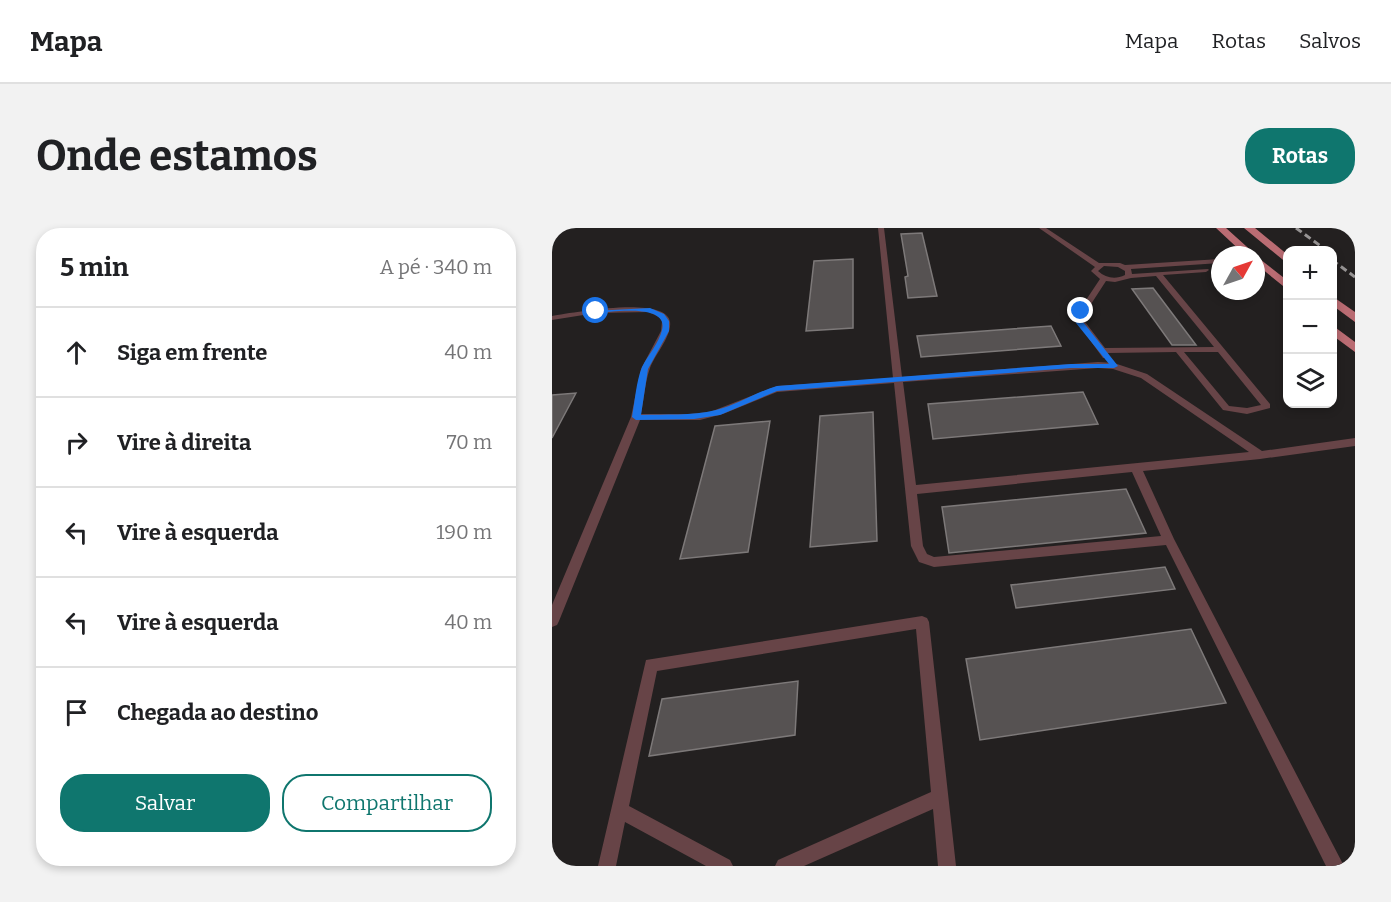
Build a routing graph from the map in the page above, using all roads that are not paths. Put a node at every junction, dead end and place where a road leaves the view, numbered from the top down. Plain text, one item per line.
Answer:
1 (881, 228) edge
2 (1042, 228) edge
3 (1221, 228) edge
4 (1249, 228) edge
5 (1241, 246) edge
6 (1283, 258) edge
7 (1211, 262) edge
8 (1098, 266) junction
9 (1125, 267) junction
10 (1211, 269) edge
11 (1265, 269) edge
12 (1158, 274) junction
13 (1129, 276) junction
14 (1104, 279) junction
15 (1283, 284) edge
16 (1333, 300) edge
17 (552, 318) edge
18 (1355, 318) edge
19 (1337, 332) edge
20 (1355, 348) edge
21 (1221, 349) junction
22 (1102, 351) junction
23 (1179, 351) junction
24 (1114, 366) junction
25 (897, 379) junction
26 (636, 417) junction
27 (1355, 442) edge
28 (1260, 455) junction
29 (1136, 468) junction
30 (912, 490) junction
31 (1169, 540) junction
32 (552, 621) edge
33 (940, 796) junction
34 (619, 810) junction
35 (607, 866) edge
36 (724, 866) edge
37 (784, 866) edge
38 (947, 866) edge
39 (1335, 866) edge

1 - 25 lane
2 - 8 lane
3 - 5 highway
4 - 6 highway
7 - 9 lane
8 - 9 lane
8 - 14 lane
9 - 13 lane
10 - 12 lane
11 - 15 highway
12 - 13 lane
12 - 21 lane
13 - 14 lane
14 - 22 lane
16 - 18 highway
17 - 26 lane
19 - 20 highway
21 - 23 lane
21 - 23 lane
22 - 23 lane
22 - 24 lane
24 - 25 lane
24 - 28 lane
25 - 26 lane
25 - 30 lane
26 - 32 lane
27 - 28 lane
28 - 29 lane
29 - 30 lane
29 - 31 lane
30 - 31 lane
31 - 39 lane
33 - 34 lane
33 - 37 lane
33 - 38 lane
34 - 35 lane
34 - 36 lane

